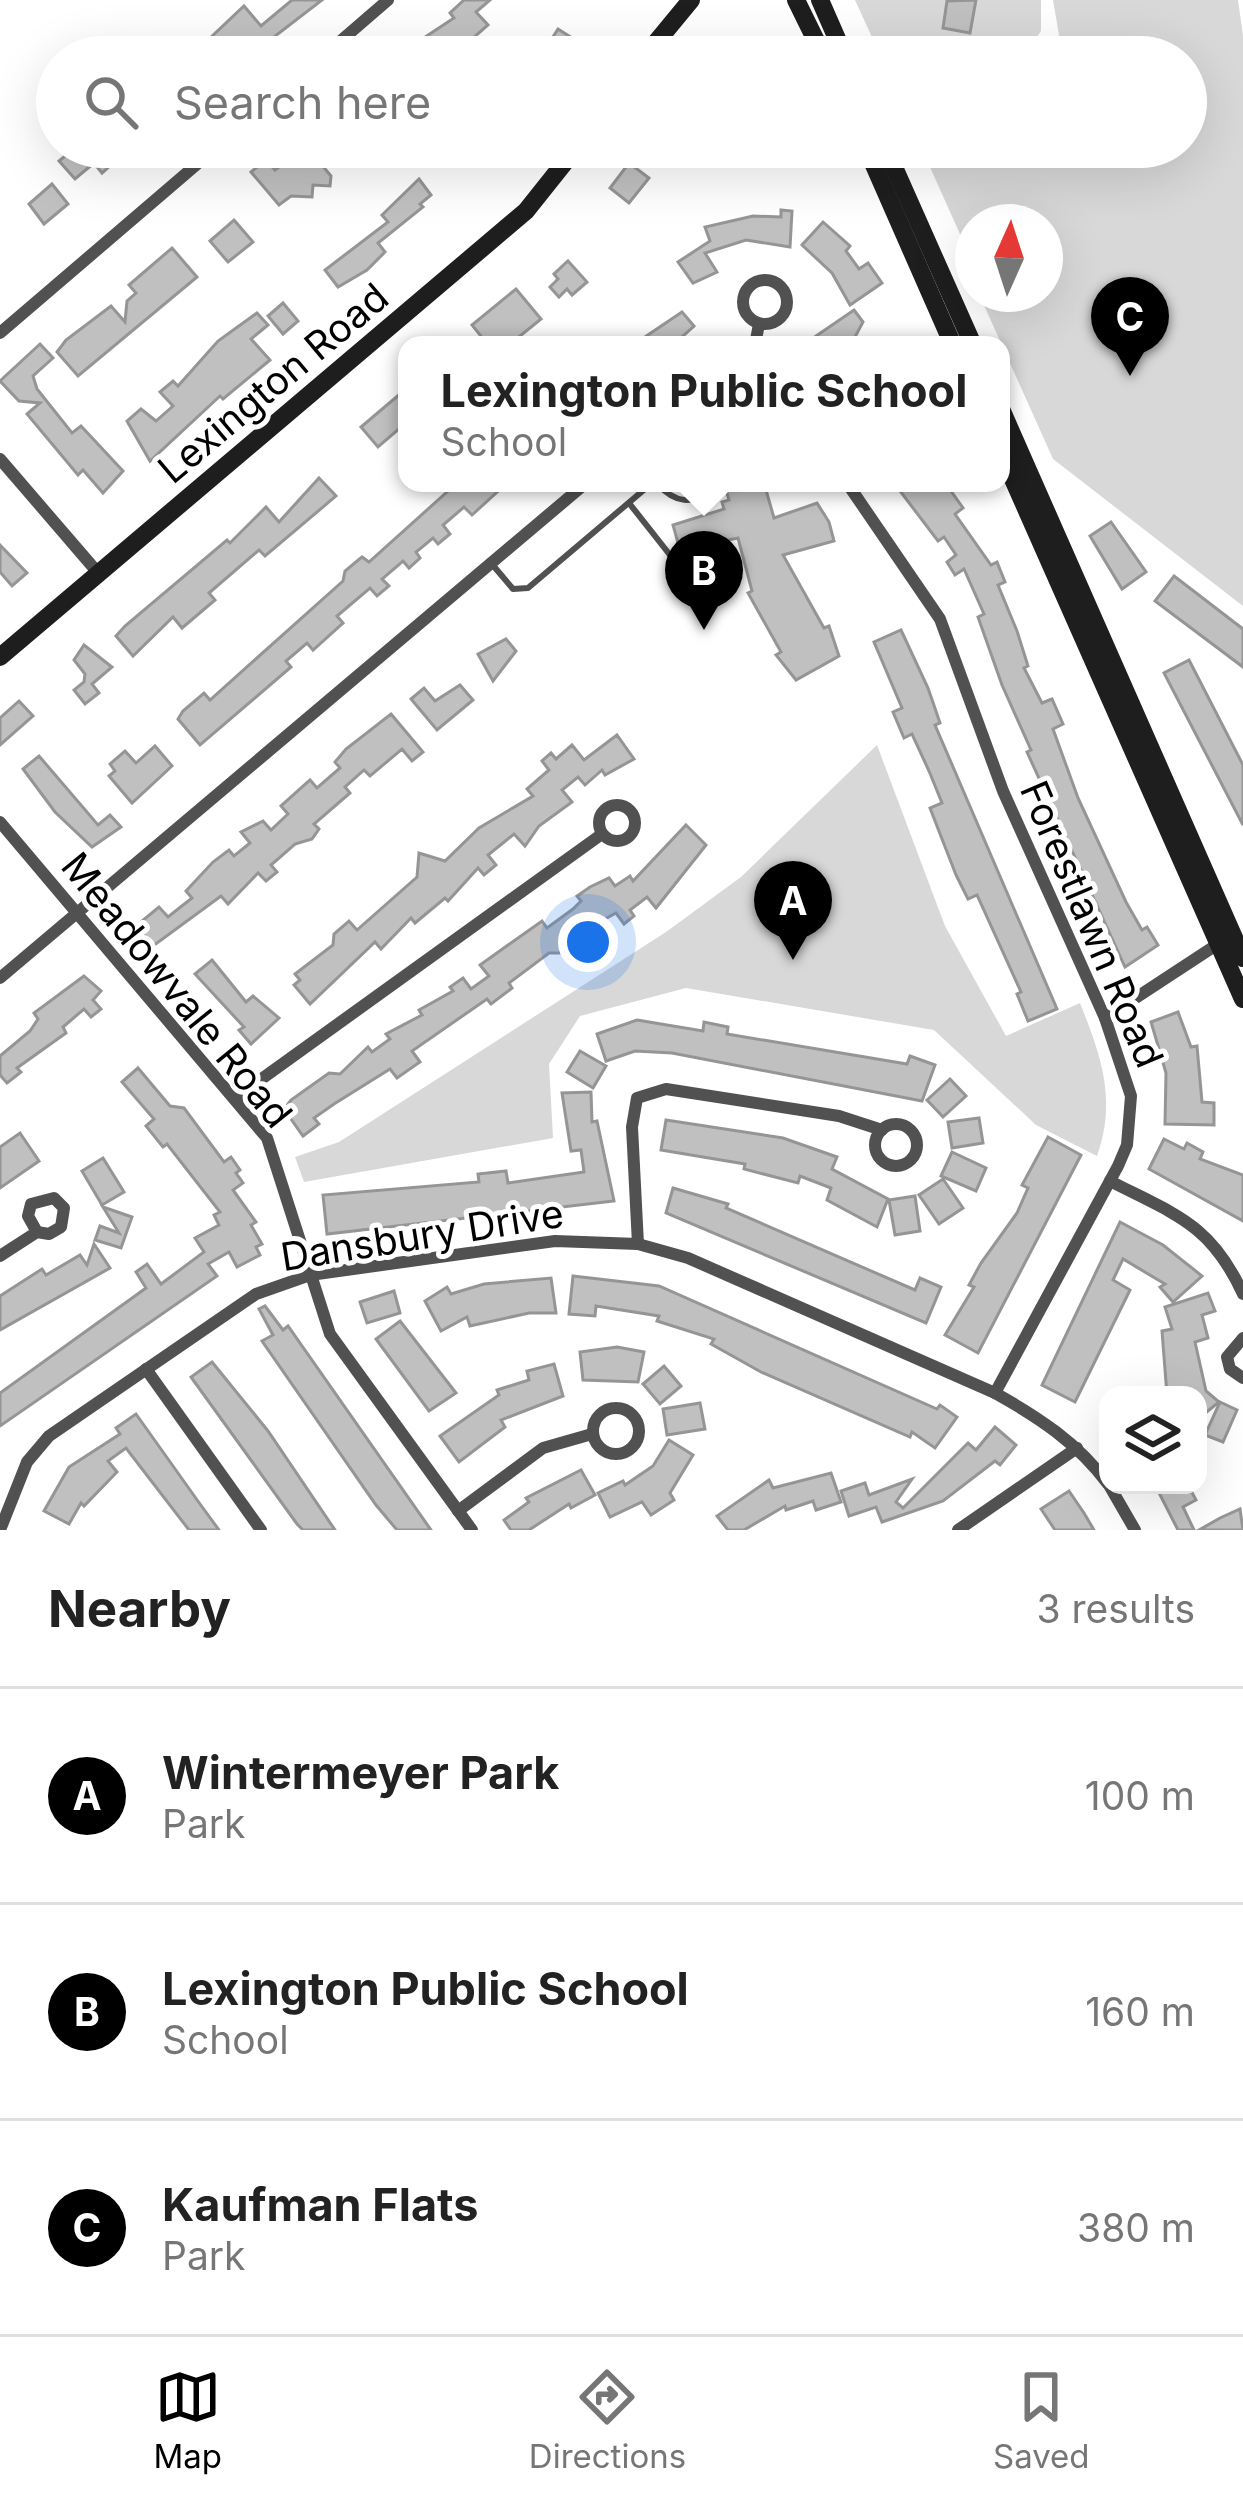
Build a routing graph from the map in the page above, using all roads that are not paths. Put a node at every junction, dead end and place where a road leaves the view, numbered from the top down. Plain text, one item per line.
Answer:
1 (388, 0) edge
2 (690, 0) edge
3 (796, 0) edge
4 (820, 0) edge
5 (346, 36) edge
6 (661, 36) edge
7 (814, 36) edge
8 (836, 36) edge
9 (192, 168) edge
10 (560, 168) edge
11 (875, 168) edge
12 (893, 168) edge
13 (759, 324) dead end
14 (0, 333) edge
15 (757, 336) edge
16 (949, 336) edge
17 (969, 336) edge
18 (1010, 432) edge
19 (0, 459) edge
20 (1010, 470) edge
21 (575, 492) edge
22 (642, 492) edge
23 (664, 492) edge
24 (704, 492) edge
25 (853, 492) edge
26 (628, 503) junction
27 (670, 555) dead end
28 (491, 563) junction
29 (99, 574) junction
30 (1079, 606) junction
31 (0, 657) edge
32 (0, 822) edge
33 (602, 834) dead end
34 (76, 914) junction
35 (1231, 936) edge
36 (1243, 958) edge
37 (0, 978) edge
38 (1243, 999) edge
39 (1105, 1018) junction
40 (235, 1099) junction
41 (882, 1130) dead end
42 (1110, 1181) junction
43 (37, 1232) dead end
44 (638, 1244) junction
45 (0, 1256) edge
46 (310, 1275) junction
47 (1243, 1294) edge
48 (1243, 1338) edge
49 (146, 1369) junction
50 (1243, 1378) edge
51 (995, 1393) junction
52 (592, 1433) dead end
53 (1077, 1448) junction
54 (1099, 1474) edge
55 (1114, 1494) edge
56 (458, 1510) junction
57 (4, 1529) edge
58 (261, 1530) edge
59 (472, 1530) edge
60 (958, 1530) edge
61 (1135, 1530) edge

1 - 5 street
2 - 6 main road
3 - 7 main road
4 - 8 main road
9 - 14 street
10 - 29 main road, Lexington Road
11 - 16 main road
12 - 17 main road
13 - 15 street
18 - 30 main road
19 - 29 street
20 - 30 main road
21 - 28 street
22 - 26 lane
23 - 24 lane
25 - 39 street, Forestlawn Road
26 - 27 lane
26 - 28 lane
28 - 34 street
29 - 31 main road, Lexington Road
30 - 35 main road
32 - 34 street, Meadowvale Road
33 - 40 street
34 - 37 street
34 - 40 street, Meadowvale Road
35 - 36 main road
35 - 38 main road
35 - 39 street
39 - 42 street, Forestlawn Road
40 - 46 street, Meadowvale Road
41 - 44 street
42 - 47 street
42 - 51 street, Forestlawn Road
43 - 45 street
44 - 46 street, Dansbury Drive
44 - 51 street, Dansbury Drive
46 - 49 street, Dansbury Drive
46 - 56 street, Meadowvale Road
48 - 50 street
49 - 57 street, Dansbury Drive
49 - 58 street
51 - 53 street, Dansbury Drive
52 - 56 street
53 - 54 street, Dansbury Drive
53 - 60 street
55 - 61 street, Dansbury Drive
56 - 59 street, Meadowvale Road

